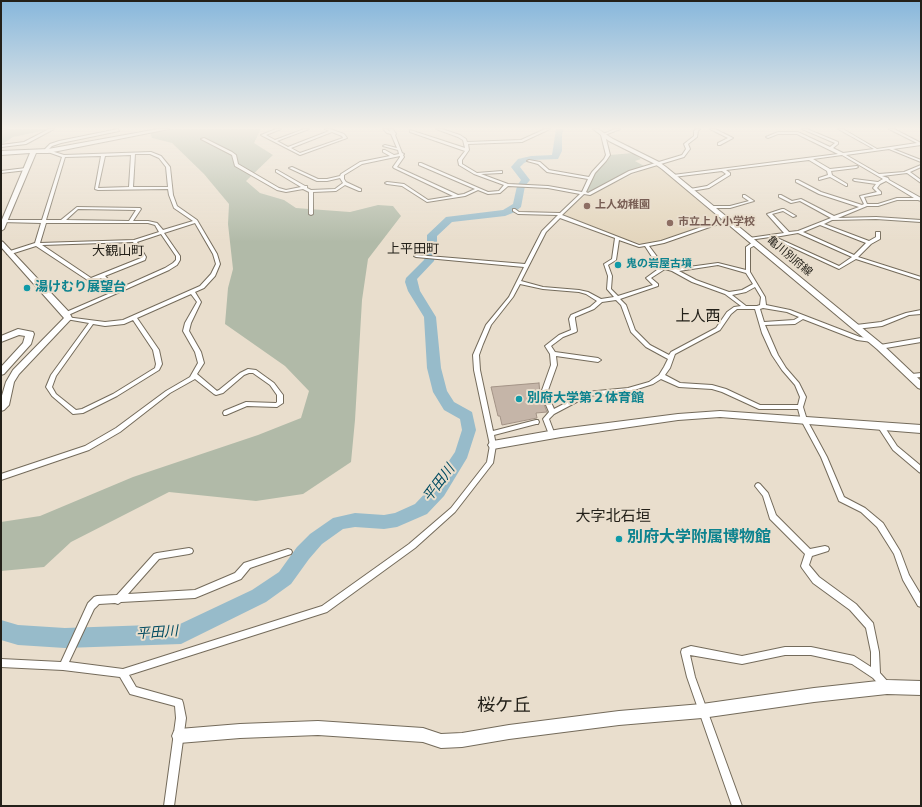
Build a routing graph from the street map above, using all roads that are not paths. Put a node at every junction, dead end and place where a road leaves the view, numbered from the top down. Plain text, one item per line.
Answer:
1 (61, 167) edge
2 (101, 167) edge
3 (133, 167) edge
4 (168, 167) edge
5 (239, 167) edge
6 (356, 167) edge
7 (395, 167) edge
8 (426, 167) edge
9 (462, 167) edge
10 (544, 167) edge
11 (599, 167) edge
12 (646, 167) edge
13 (662, 167) edge
14 (747, 167) edge
15 (823, 167) edge
16 (856, 167) dead end
17 (865, 167) edge
18 (920, 167) edge
19 (291, 168) dead end
20 (26, 169) joint
21 (723, 170) junction
22 (829, 170) junction
23 (277, 171) dead end
24 (1, 172) edge
25 (501, 172) dead end
26 (908, 172) junction
27 (475, 173) junction
28 (880, 175) junction
29 (674, 176) junction
30 (830, 176) junction
31 (342, 177) junction
32 (590, 178) junction
33 (820, 179) dead end
34 (888, 179) junction
35 (855, 180) dead end
36 (797, 181) dead end
37 (345, 182) junction
38 (921, 182) edge
39 (387, 183) dead end
40 (879, 183) junction
41 (507, 185) junction
42 (846, 185) dead end
43 (306, 187) junction
44 (170, 188) junction
45 (132, 189) junction
46 (360, 190) dead end
47 (478, 190) junction
48 (691, 190) junction
49 (311, 191) junction
50 (584, 192) junction
51 (457, 196) junction
52 (744, 196) dead end
53 (780, 196) dead end
54 (920, 199) edge
55 (863, 205) junction
56 (711, 207) junction
57 (514, 210) dead end
58 (311, 214) dead end
59 (560, 215) junction
60 (794, 216) dead end
61 (832, 218) junction
62 (131, 220) junction
63 (726, 220) junction
64 (2, 221) edge
65 (43, 221) junction
66 (62, 221) junction
67 (196, 221) junction
68 (921, 221) edge
69 (821, 224) junction
70 (1, 229) edge
71 (162, 232) junction
72 (799, 232) junction
73 (787, 233) junction
74 (878, 234) dead end
75 (770, 236) junction
76 (617, 239) junction
77 (134, 241) junction
78 (752, 241) junction
79 (1, 243) edge
80 (869, 243) junction
81 (37, 244) junction
82 (647, 246) junction
83 (9, 253) junction
84 (416, 256) dead end
85 (855, 257) junction
86 (527, 266) junction
87 (664, 267) junction
88 (674, 270) junction
89 (748, 272) junction
90 (102, 276) junction
91 (921, 279) edge
92 (519, 282) junction
93 (756, 284) junction
94 (118, 291) junction
95 (192, 291) junction
96 (729, 294) junction
97 (618, 298) junction
98 (600, 301) junction
99 (744, 307) junction
100 (760, 307) junction
101 (921, 312) edge
102 (67, 316) junction
103 (803, 317) junction
104 (134, 318) junction
105 (92, 322) junction
106 (762, 324) junction
107 (856, 327) junction
108 (1, 339) edge
109 (872, 340) junction
110 (921, 340) edge
111 (880, 347) junction
112 (553, 354) junction
113 (670, 358) junction
114 (598, 360) dead end
115 (1, 372) edge
116 (194, 375) junction
117 (921, 375) edge
118 (661, 376) junction
119 (912, 376) junction
120 (921, 386) edge
121 (800, 407) junction
122 (1, 408) edge
123 (552, 412) junction
124 (226, 413) dead end
125 (804, 420) junction
126 (536, 422) dead end
127 (880, 426) junction
128 (921, 429) edge
129 (490, 434) junction
130 (552, 434) junction
131 (493, 444) junction
132 (921, 470) edge
133 (1, 477) edge
134 (758, 486) dead end
135 (825, 549) dead end
136 (189, 551) dead end
137 (288, 552) dead end
138 (810, 553) junction
139 (118, 600) junction
140 (921, 603) edge
141 (1, 663) edge
142 (63, 666) junction
143 (123, 673) junction
144 (876, 675) junction
145 (887, 687) junction
146 (921, 688) edge
147 (702, 711) junction
148 (179, 736) junction
149 (169, 806) edge
150 (737, 806) edge

1 - 65 street
2 - 45 street
3 - 45 street
4 - 44 street
5 - 43 street
6 - 31 street
7 - 51 street
8 - 47 street
9 - 27 street
10 - 32 street
11 - 32 street
12 - 50 street
13 - 29 street, 亀川別府線
14 - 21 street
15 - 22 street
16 - 22 street
17 - 28 street
18 - 26 street
19 - 31 street
20 - 24 street
20 - 64 street
21 - 29 street
21 - 48 street
22 - 30 street
23 - 43 street
25 - 27 street
26 - 28 street
26 - 38 street
27 - 41 street
28 - 34 street
29 - 48 street, 亀川別府線
30 - 33 street
30 - 42 street
31 - 37 street
32 - 50 street
34 - 40 street
34 - 54 street
35 - 40 street
36 - 55 street
37 - 46 street
37 - 49 street
39 - 51 street
40 - 55 street
41 - 47 street
41 - 50 street
43 - 49 street
44 - 45 street
44 - 67 street
47 - 51 street
48 - 56 street, 亀川別府線
49 - 58 street
50 - 59 street
52 - 56 street
53 - 61 street
54 - 55 street
55 - 61 street
56 - 63 street, 亀川別府線
57 - 59 street
59 - 76 street
59 - 86 street
60 - 73 street
61 - 68 street
61 - 69 street
62 - 66 street
62 - 66 street
62 - 71 street
63 - 78 street, 亀川別府線
63 - 82 street
64 - 65 street
64 - 70 street
65 - 66 street
65 - 81 street
67 - 71 street
67 - 95 street
69 - 72 street
69 - 80 street
71 - 77 street
71 - 94 street
72 - 73 street
72 - 85 street
73 - 75 street
74 - 80 street
75 - 78 street
75 - 85 street
76 - 82 street
76 - 97 street
77 - 81 street
77 - 90 street
78 - 89 street
78 - 107 street, 亀川別府線
79 - 83 street
80 - 85 street
81 - 83 street
81 - 90 street
82 - 87 street
83 - 102 street
84 - 86 street
85 - 91 street
86 - 92 street
87 - 88 street
87 - 97 street
88 - 89 street
88 - 96 street
89 - 93 street
90 - 94 street
92 - 98 street
92 - 129 street
93 - 96 street
93 - 100 street
94 - 102 street
95 - 104 street
95 - 116 street
96 - 99 street
97 - 98 street
97 - 113 street
98 - 112 street
99 - 100 street
99 - 113 street
100 - 103 street
100 - 106 street
101 - 107 street
102 - 105 street
102 - 122 street
103 - 106 street
103 - 109 street
104 - 105 street
104 - 105 street
106 - 121 street
107 - 109 street, 亀川別府線
108 - 115 street
109 - 111 street, 亀川別府線
110 - 111 street
111 - 119 street, 亀川別府線
112 - 114 street
112 - 123 street
113 - 118 street
116 - 124 street
116 - 133 street
117 - 119 street
118 - 121 street
118 - 123 street
119 - 120 street, 亀川別府線
121 - 125 street
123 - 130 street
125 - 127 street
125 - 130 street
125 - 140 street
126 - 129 street
127 - 128 street
127 - 132 street
129 - 131 street
130 - 131 street
131 - 143 street
134 - 138 street
135 - 138 street
136 - 139 street
137 - 139 street
138 - 144 street
139 - 142 street
141 - 142 street
142 - 143 street
143 - 148 street
144 - 145 street
144 - 147 street
145 - 146 street
145 - 147 street
147 - 148 street
147 - 150 street
148 - 149 street

